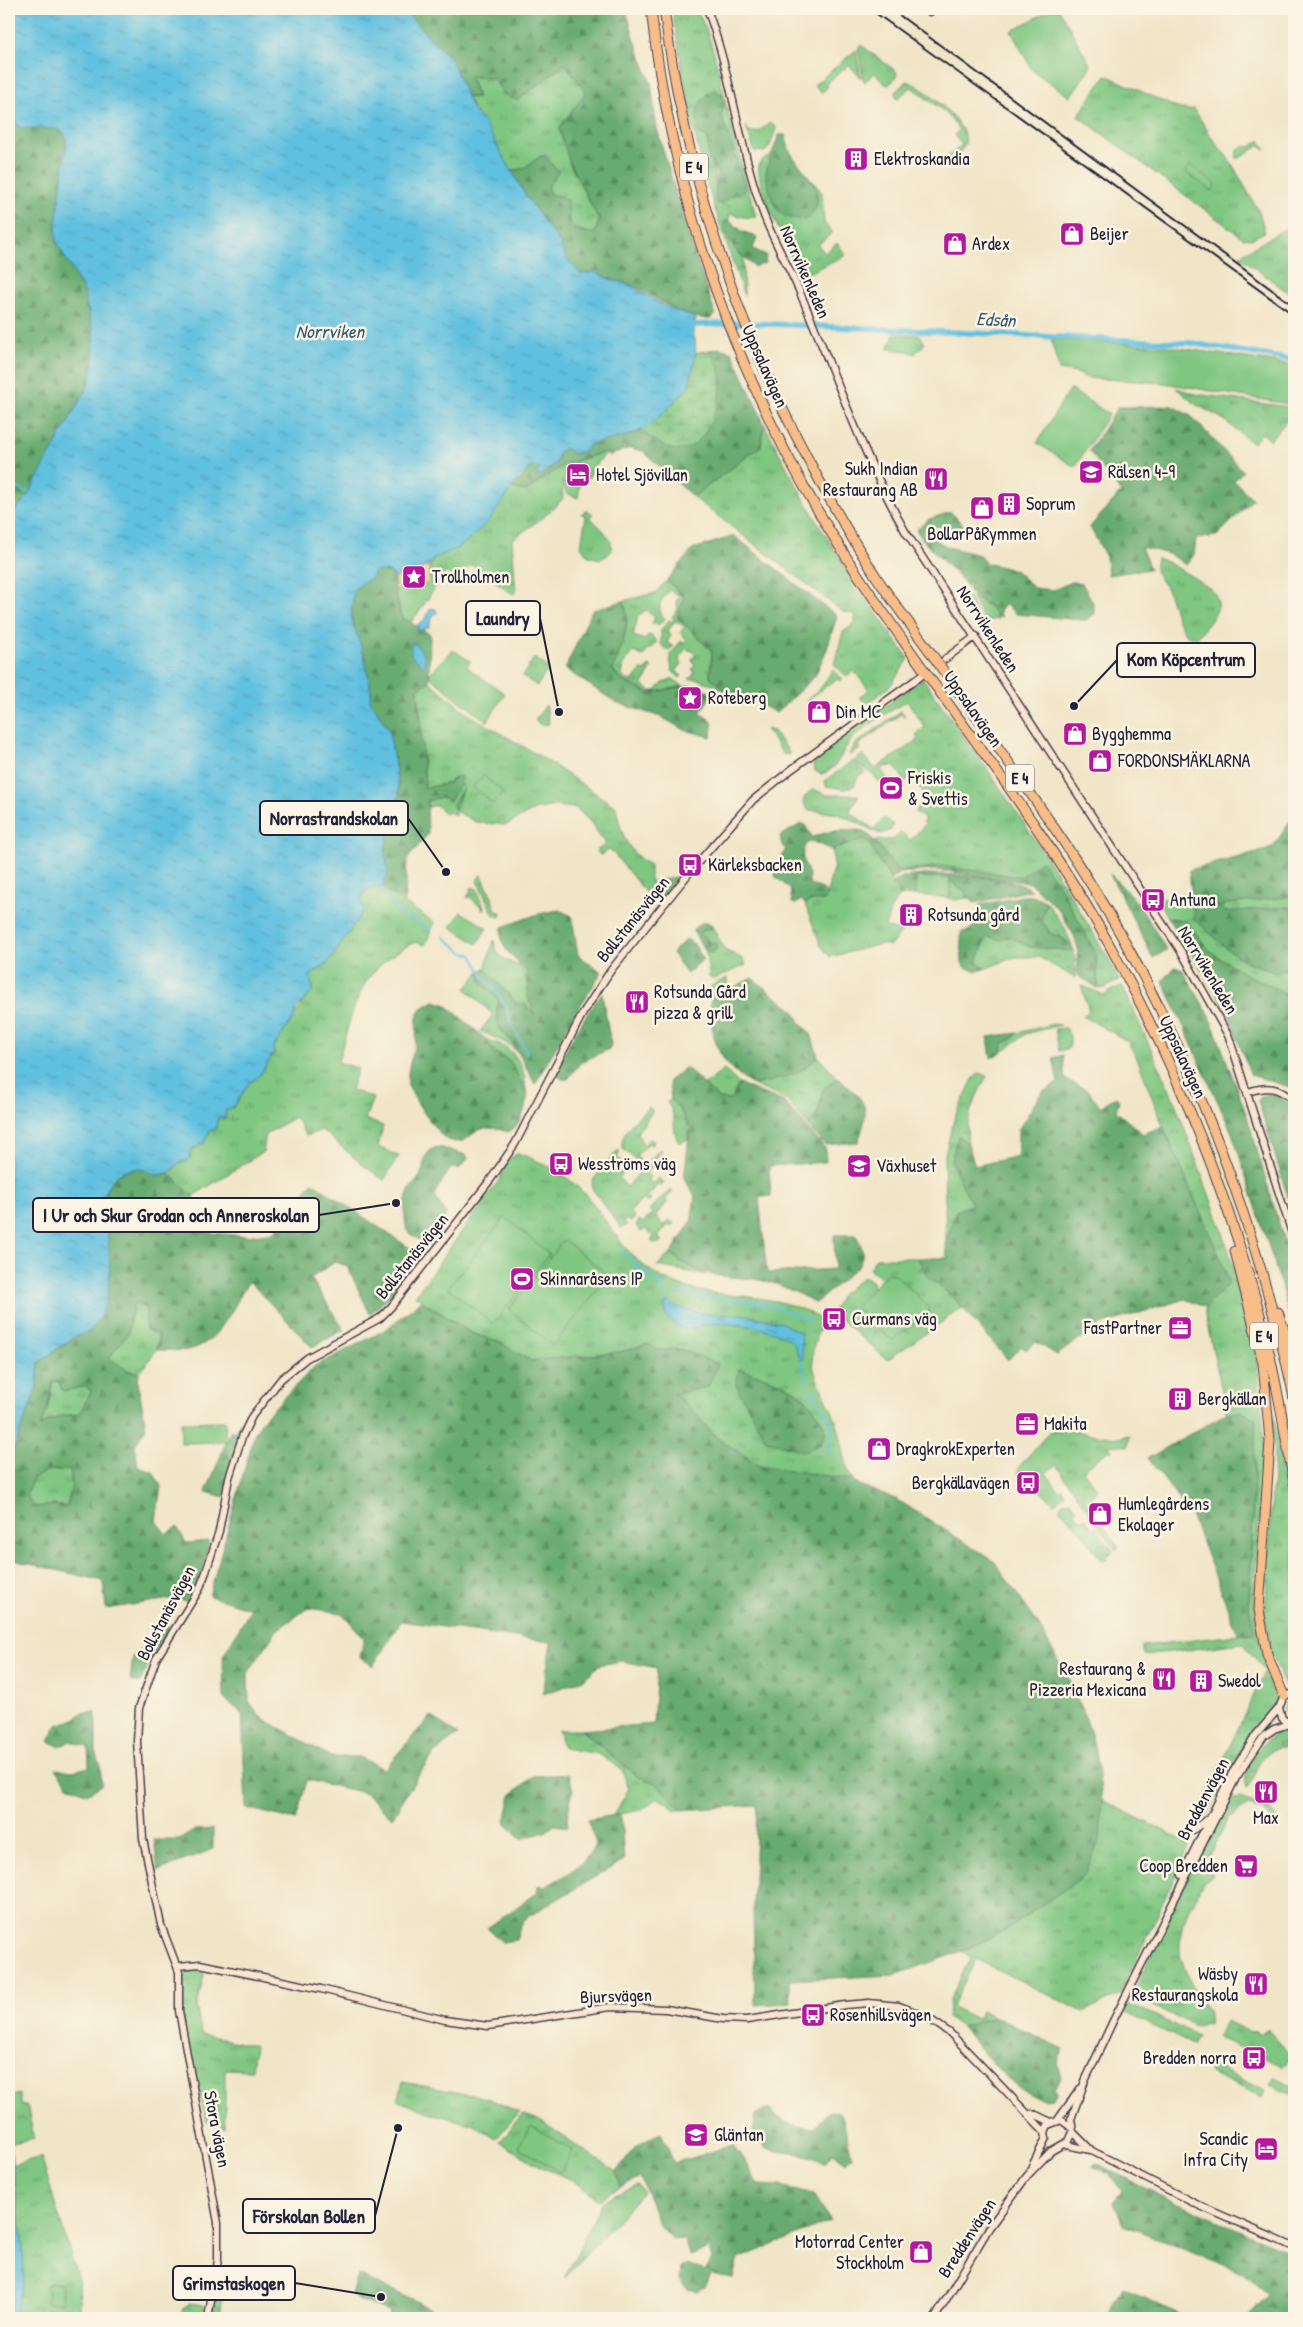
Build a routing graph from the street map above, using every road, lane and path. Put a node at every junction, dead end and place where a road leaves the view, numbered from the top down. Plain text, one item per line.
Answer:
1 (651, 9) edge
2 (664, 9) edge
3 (708, 9) edge
4 (976, 636) junction
5 (945, 659) dead end
6 (921, 676) dead end
7 (1248, 1092) junction
8 (1294, 1101) edge
9 (1221, 1193) junction
10 (1294, 1240) edge
11 (1254, 1243) junction
12 (1294, 1359) edge
13 (1294, 1399) edge
14 (1294, 1483) edge
15 (1294, 1693) edge
16 (1284, 1696) junction
17 (1279, 1708) junction
18 (1293, 1726) edge
19 (1212, 1813) junction
20 (1186, 1831) dead end
21 (1167, 1911) junction
22 (178, 1966) junction
23 (1085, 2081) junction
24 (1022, 2108) junction
25 (1054, 2121) junction
26 (1072, 2130) junction
27 (1045, 2135) junction
28 (1066, 2145) junction
29 (1057, 2147) junction
30 (1092, 2151) junction
31 (1027, 2176) junction
32 (1294, 2247) edge
33 (208, 2318) edge
34 (935, 2318) edge

1 - 9 highway, Uppsalavägen / E 4
2 - 11 highway, Uppsalavägen / E 4
3 - 4 street, Norrvikenleden
4 - 5 street
4 - 7 street, Norrvikenleden
6 - 22 street, Bollstanäsvägen
7 - 8 street
7 - 10 street, Norrvikenleden
9 - 14 highway, Uppsalavägen / E 4
9 - 16 highway
11 - 12 highway
11 - 13 highway, Uppsalavägen / E 4
15 - 16 street
16 - 17 street, Breddenvägen
17 - 18 street
17 - 19 street, Breddenvägen
18 - 21 street, Breddenvägen
19 - 20 street
19 - 21 street, Breddenvägen
21 - 23 street, Breddenvägen
22 - 24 street, Bjursvägen
22 - 33 street, Stora vägen
23 - 25 street, Breddenvägen
23 - 26 street, Breddenvägen
24 - 25 street, Bjursvägen
24 - 27 street, Bjursvägen
25 - 26 street
25 - 27 street, Breddenvägen
26 - 28 street, Breddenvägen
26 - 30 street
27 - 29 street
27 - 31 street, Breddenvägen
28 - 29 street
28 - 30 street
29 - 31 street, Breddenvägen
30 - 32 street
31 - 34 street, Breddenvägen

